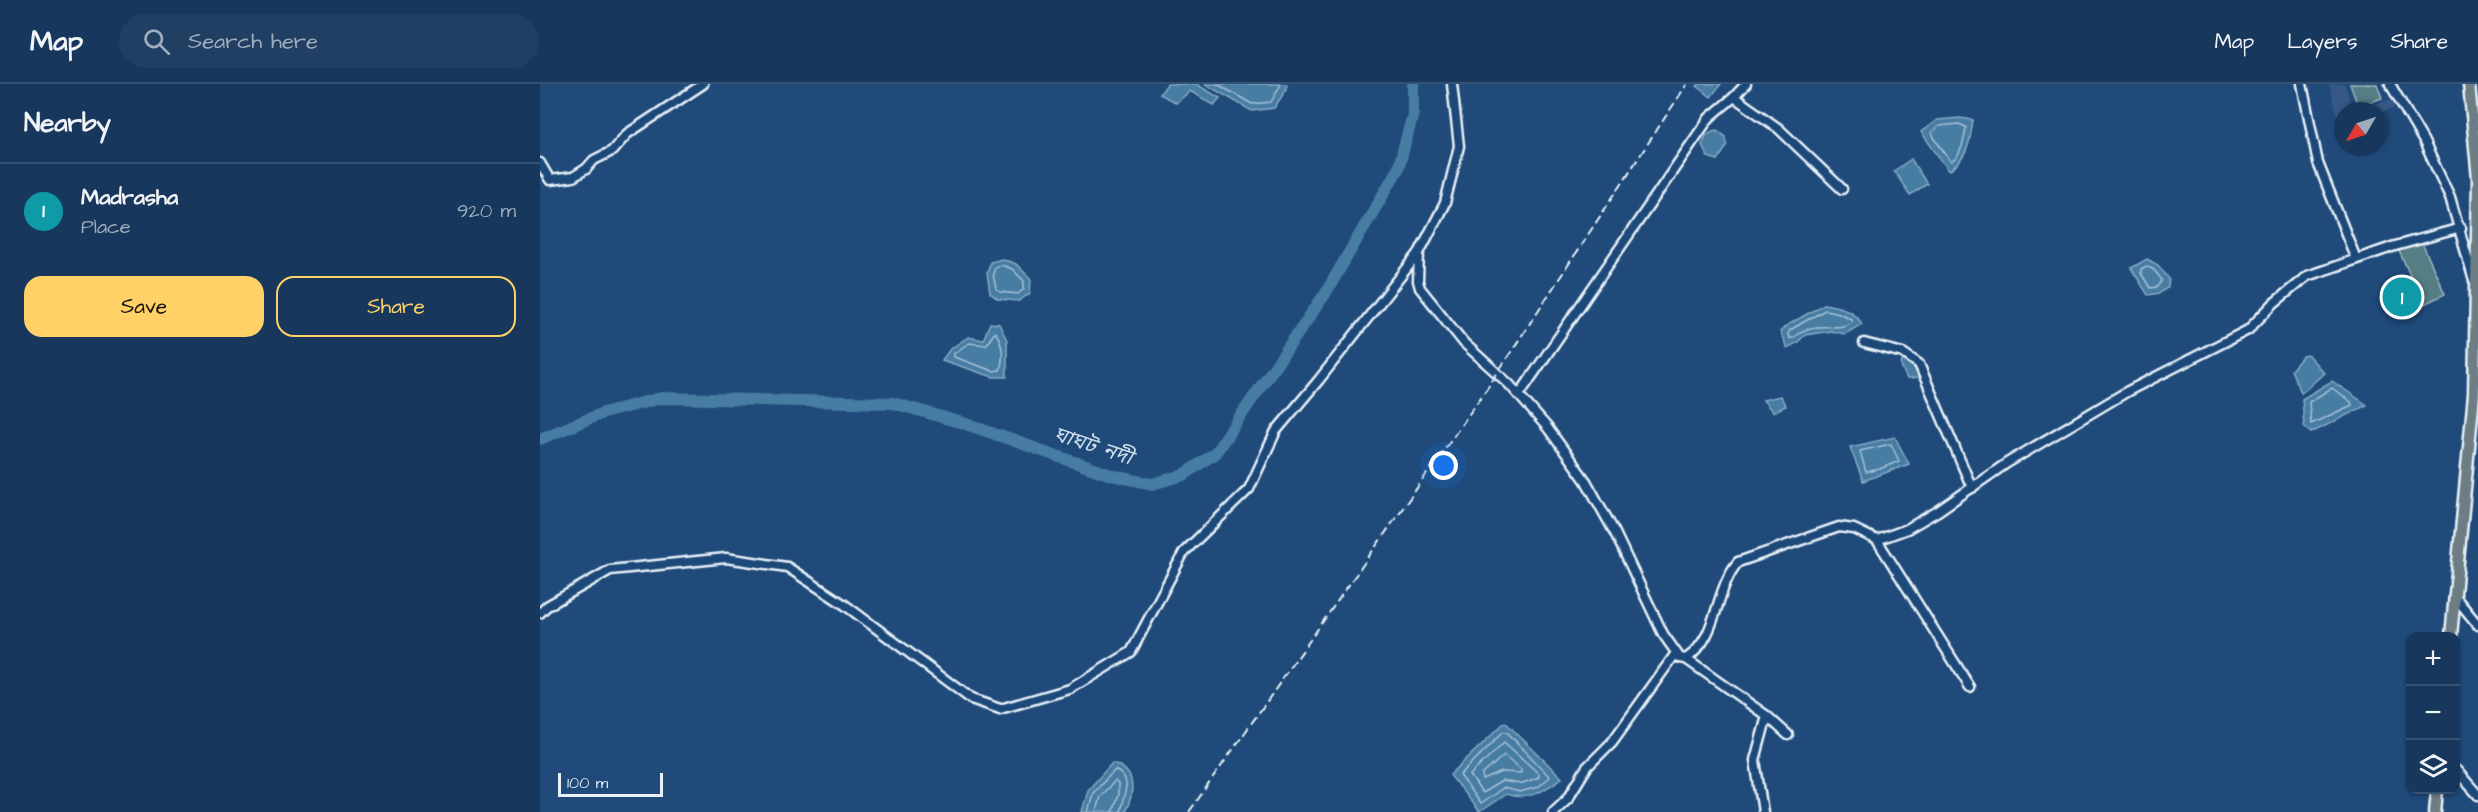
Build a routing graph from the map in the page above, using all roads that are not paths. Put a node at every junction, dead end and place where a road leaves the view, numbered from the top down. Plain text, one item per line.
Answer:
1 (703, 84) edge
2 (1452, 84) edge
3 (1746, 84) edge
4 (2302, 84) edge
5 (2390, 84) edge
6 (2469, 84) edge
7 (1734, 97) junction
8 (540, 163) edge
9 (1842, 189) dead end
10 (2461, 228) junction
11 (1419, 253) junction
12 (2356, 259) junction
13 (2476, 289) junction
14 (1864, 343) dead end
15 (2476, 374) edge
16 (1519, 395) junction
17 (1972, 488) junction
18 (1877, 540) junction
19 (2455, 597) junction
20 (540, 613) edge
21 (2478, 625) edge
22 (2451, 632) edge
23 (1676, 653) junction
24 (1686, 659) junction
25 (1970, 687) dead end
26 (1767, 716) junction
27 (1788, 735) dead end
28 (2460, 775) edge
29 (2437, 794) edge
30 (2478, 795) edge
31 (1553, 812) edge
32 (1763, 812) edge
33 (2435, 812) edge

1 - 8 street
2 - 11 street
3 - 7 street
4 - 12 street
5 - 10 street
6 - 13 main road
7 - 9 street
7 - 16 street
10 - 12 street
10 - 13 street
11 - 16 street
11 - 20 street
12 - 17 street
13 - 15 main road
14 - 17 street
15 - 19 main road
16 - 23 street
17 - 18 street
18 - 24 street
18 - 25 street
19 - 21 street
19 - 22 main road
23 - 24 street
23 - 31 street
24 - 26 street
26 - 27 street
26 - 32 street
28 - 30 street
29 - 33 main road

